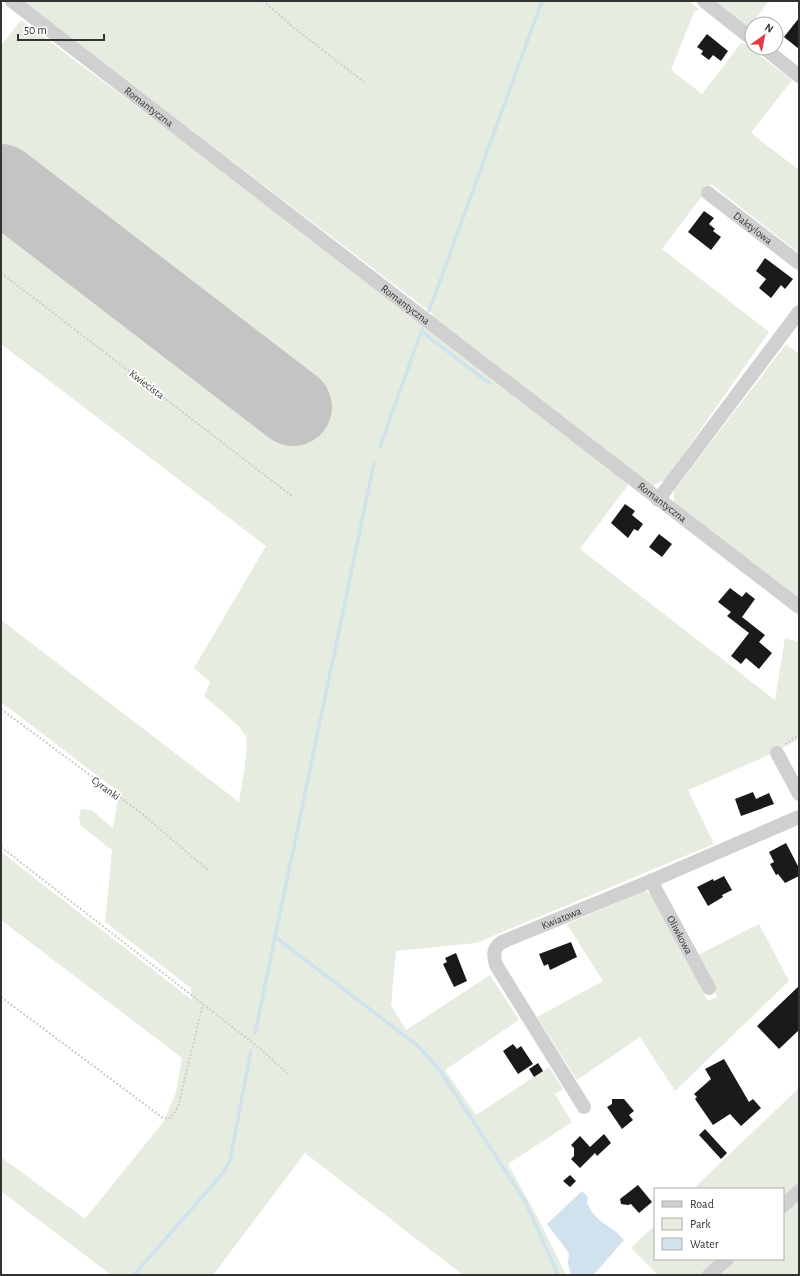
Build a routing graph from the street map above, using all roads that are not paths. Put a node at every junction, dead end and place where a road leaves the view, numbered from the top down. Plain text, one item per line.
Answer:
1 (12, 1) edge
2 (704, 1) edge
3 (744, 33) edge
4 (774, 56) edge
5 (799, 76) edge
6 (708, 192) dead end
7 (799, 263) edge
8 (799, 312) edge
9 (658, 500) junction
10 (799, 607) edge
11 (781, 751) road end
12 (799, 794) edge
13 (799, 817) edge
14 (651, 881) junction
15 (708, 988) dead end
16 (584, 1107) dead end
17 (799, 1191) edge
18 (784, 1205) edge
19 (726, 1260) edge
20 (709, 1275) edge

1 - 9 street, Romantyczna
2 - 3 street
4 - 5 street
6 - 7 street, Daktylowa
8 - 9 street
9 - 10 street, Romantyczna
11 - 12 street
13 - 14 street, Kwiatowa
14 - 15 street, Oliwkowa
14 - 16 street, Kwiatowa
17 - 18 street
19 - 20 street

